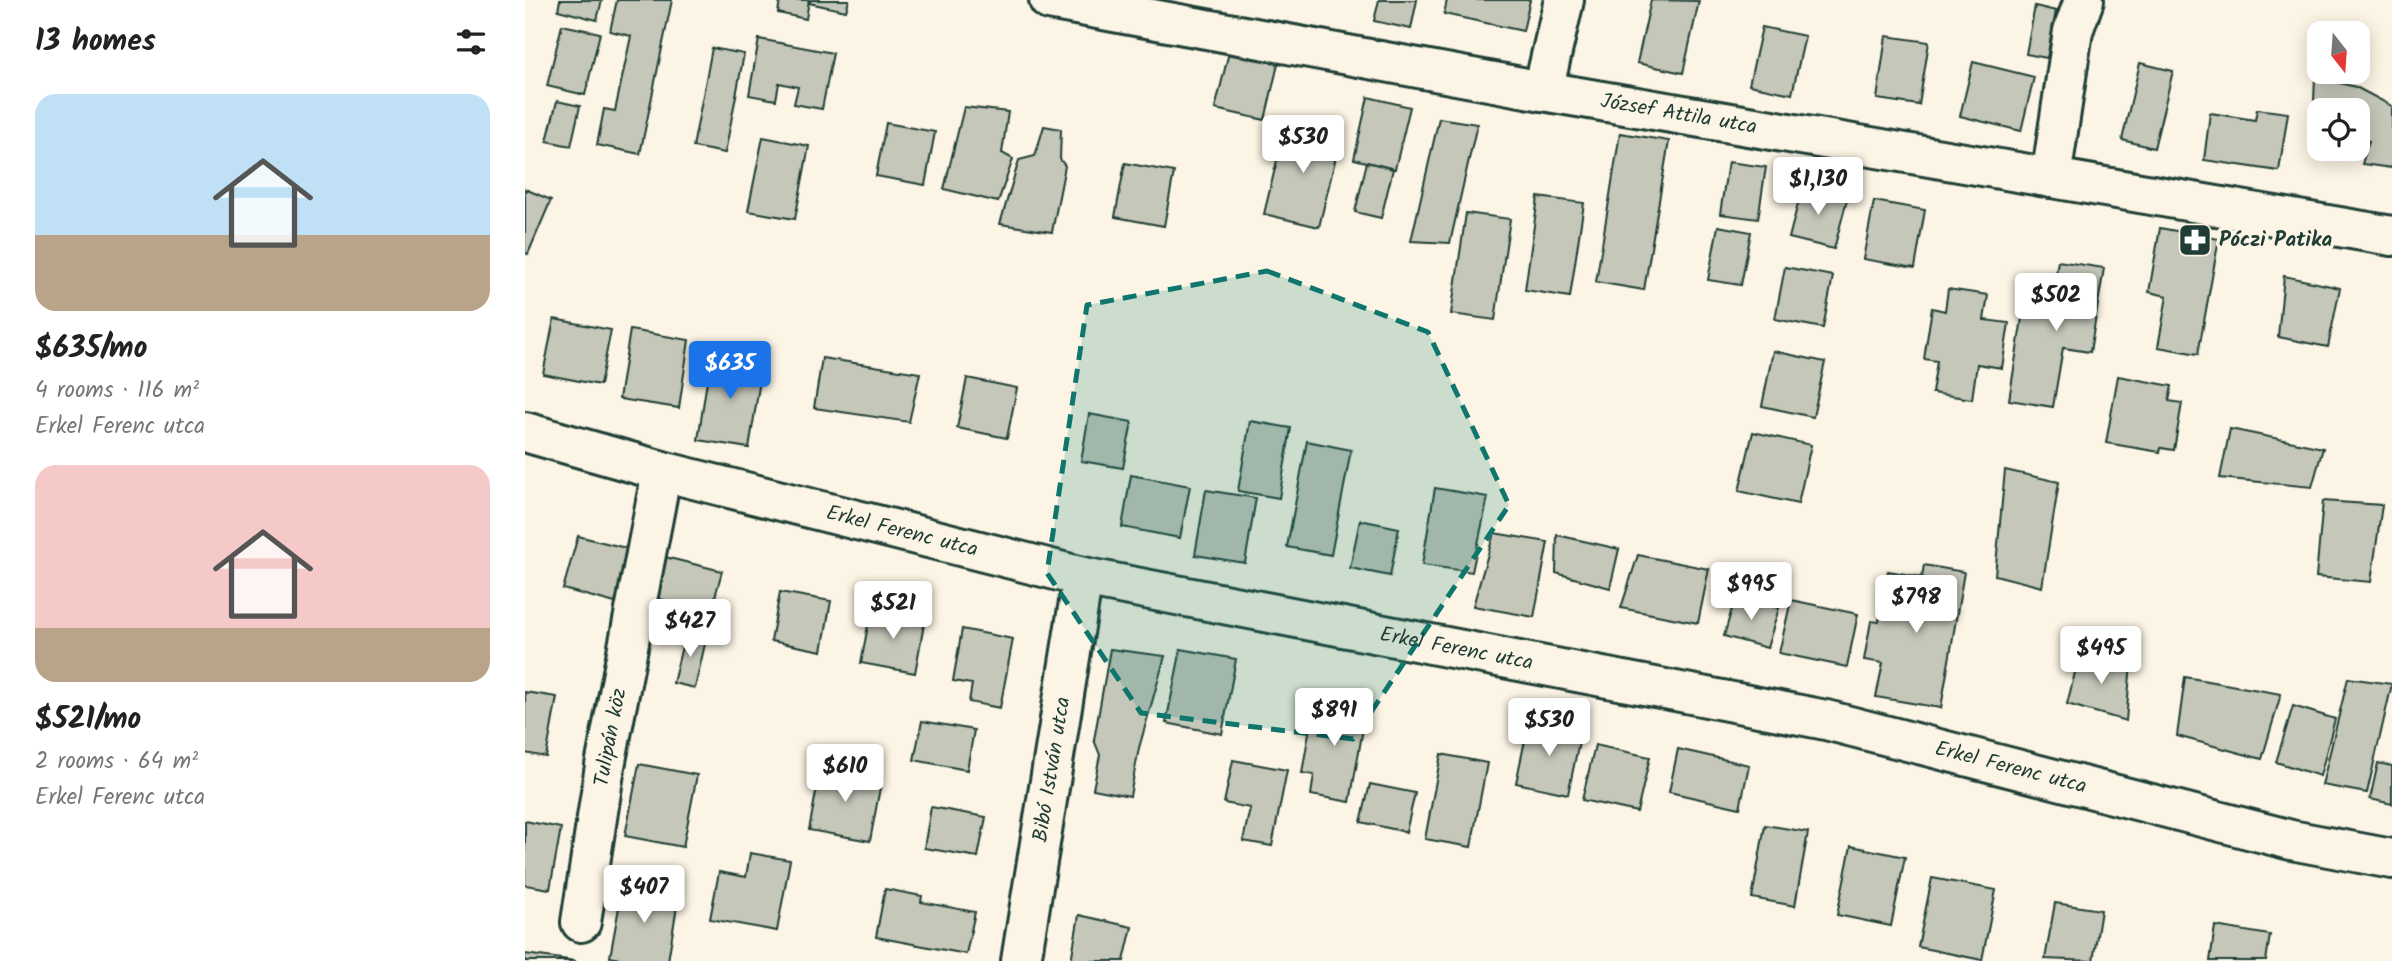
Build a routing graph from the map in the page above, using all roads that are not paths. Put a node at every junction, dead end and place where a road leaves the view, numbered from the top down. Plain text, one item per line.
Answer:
1 (1049, 0) edge
2 (1564, 0) edge
3 (2084, 0) edge
4 (1543, 91) junction
5 (2051, 178) junction
6 (2392, 236) edge
7 (525, 432) edge
8 (662, 471) junction
9 (1083, 577) junction
10 (2392, 859) edge
11 (581, 922) dead end
12 (1021, 961) edge

1 - 4 street, József Attila utca
2 - 4 street
3 - 5 street
4 - 5 street, József Attila utca
5 - 6 street, József Attila utca
7 - 8 street, Erkel Ferenc utca
8 - 9 street, Erkel Ferenc utca
8 - 11 street, Tulipán köz
9 - 10 street, Erkel Ferenc utca
9 - 12 street, Bibó István utca

